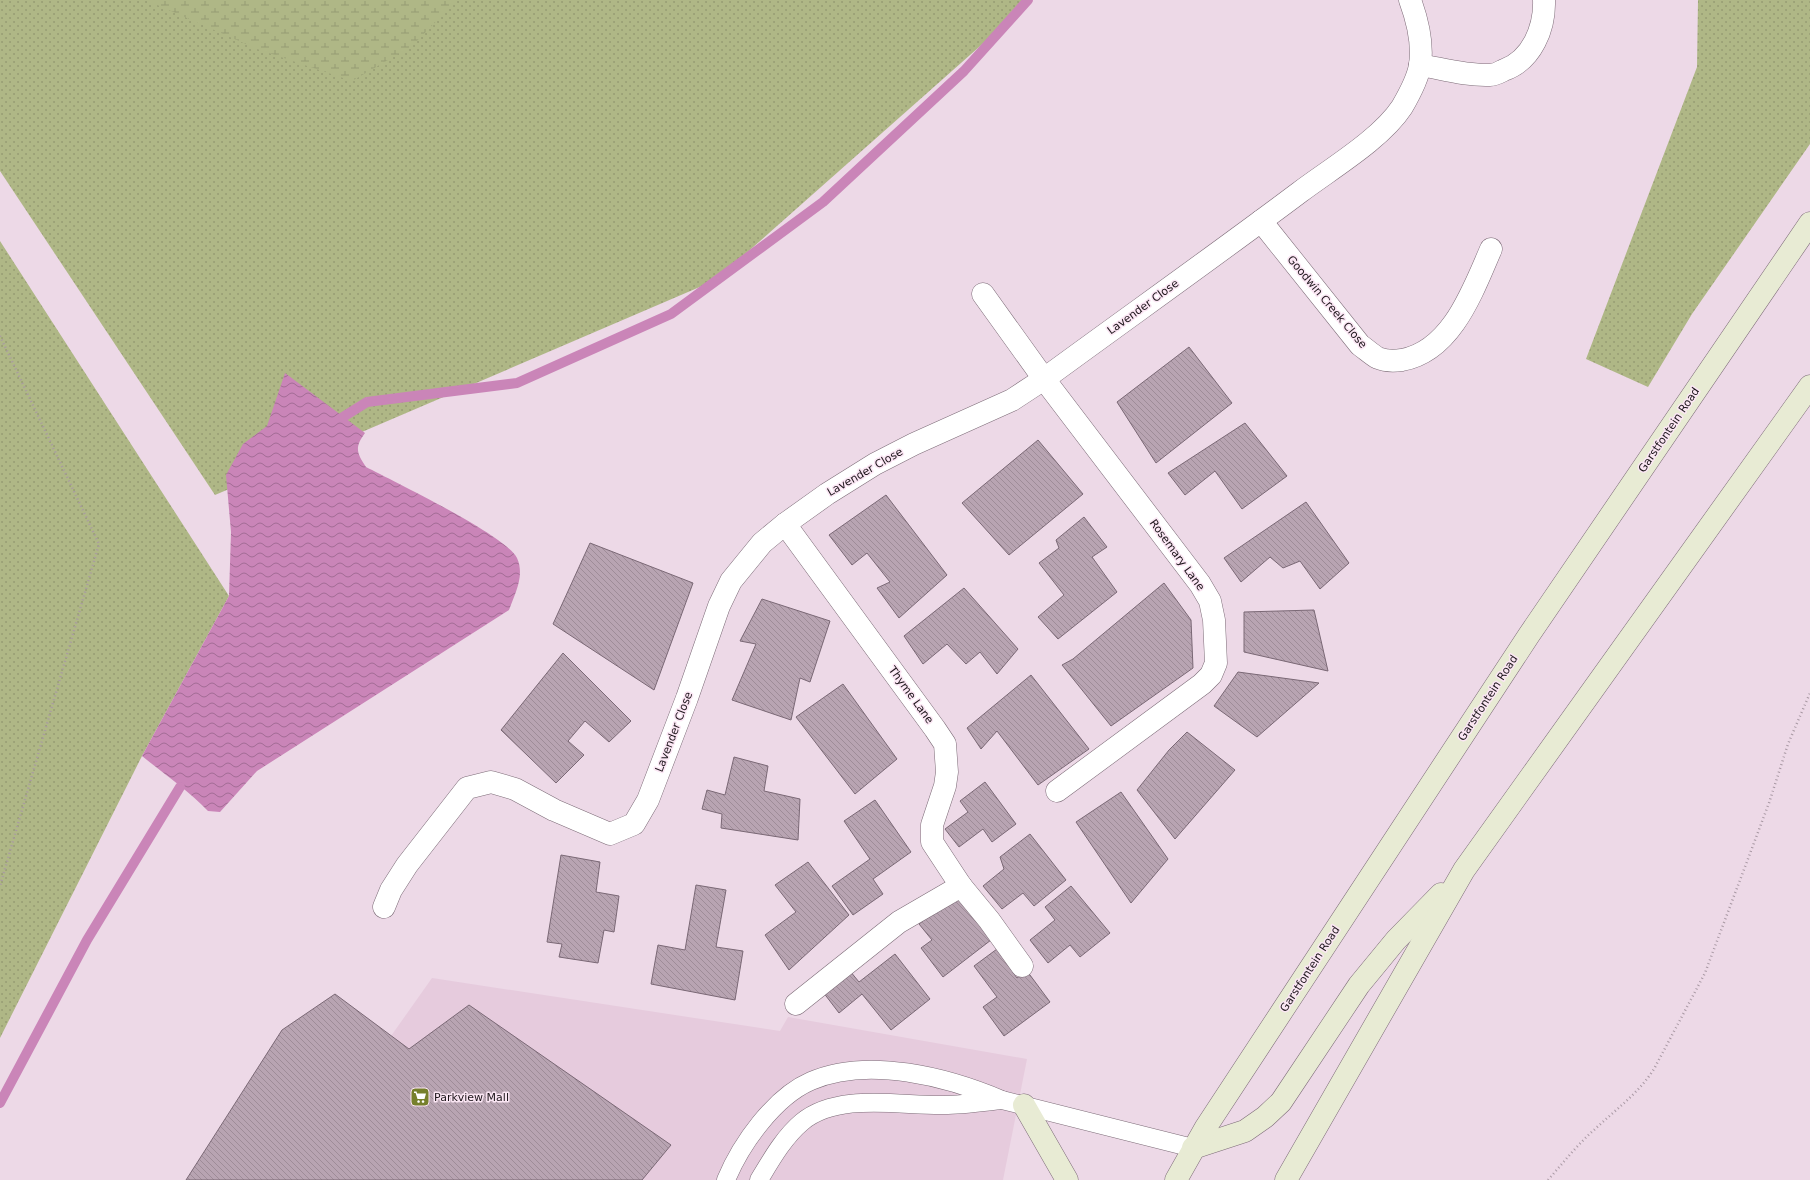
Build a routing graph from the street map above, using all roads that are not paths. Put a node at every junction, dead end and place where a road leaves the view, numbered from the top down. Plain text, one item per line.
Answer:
1 (1410, 0) edge
2 (1544, 0) edge
3 (1420, 65) junction
4 (1261, 221) junction
5 (1810, 224) edge
6 (1491, 249) dead end
7 (983, 294) dead end
8 (1044, 379) junction
9 (1810, 386) edge
10 (785, 524) junction
11 (1057, 791) dead end
12 (1464, 870) junction
13 (961, 886) junction
14 (384, 907) dead end
15 (1022, 966) dead end
16 (796, 1004) dead end
17 (1002, 1100) junction
18 (1024, 1105) junction
19 (1193, 1148) junction
20 (726, 1180) edge
21 (759, 1180) edge
22 (1067, 1180) edge
23 (1176, 1180) edge
24 (1286, 1180) edge

1 - 3 street, Lavender Close
2 - 3 street
3 - 4 street, Lavender Close
4 - 6 street, Goodwin Creek Close
4 - 8 street, Lavender Close
5 - 19 main road, Garstfontein Road
7 - 8 street, Rosemary Lane
8 - 10 street, Lavender Close
8 - 11 street, Rosemary Lane
9 - 12 main road
10 - 13 street, Thyme Lane
10 - 14 street, Lavender Close
12 - 19 main road
12 - 24 main road
13 - 15 street, Thyme Lane
13 - 16 street
17 - 18 lane
17 - 20 lane
17 - 21 lane
18 - 19 lane
18 - 22 main road
19 - 23 main road, Garstfontein Road

